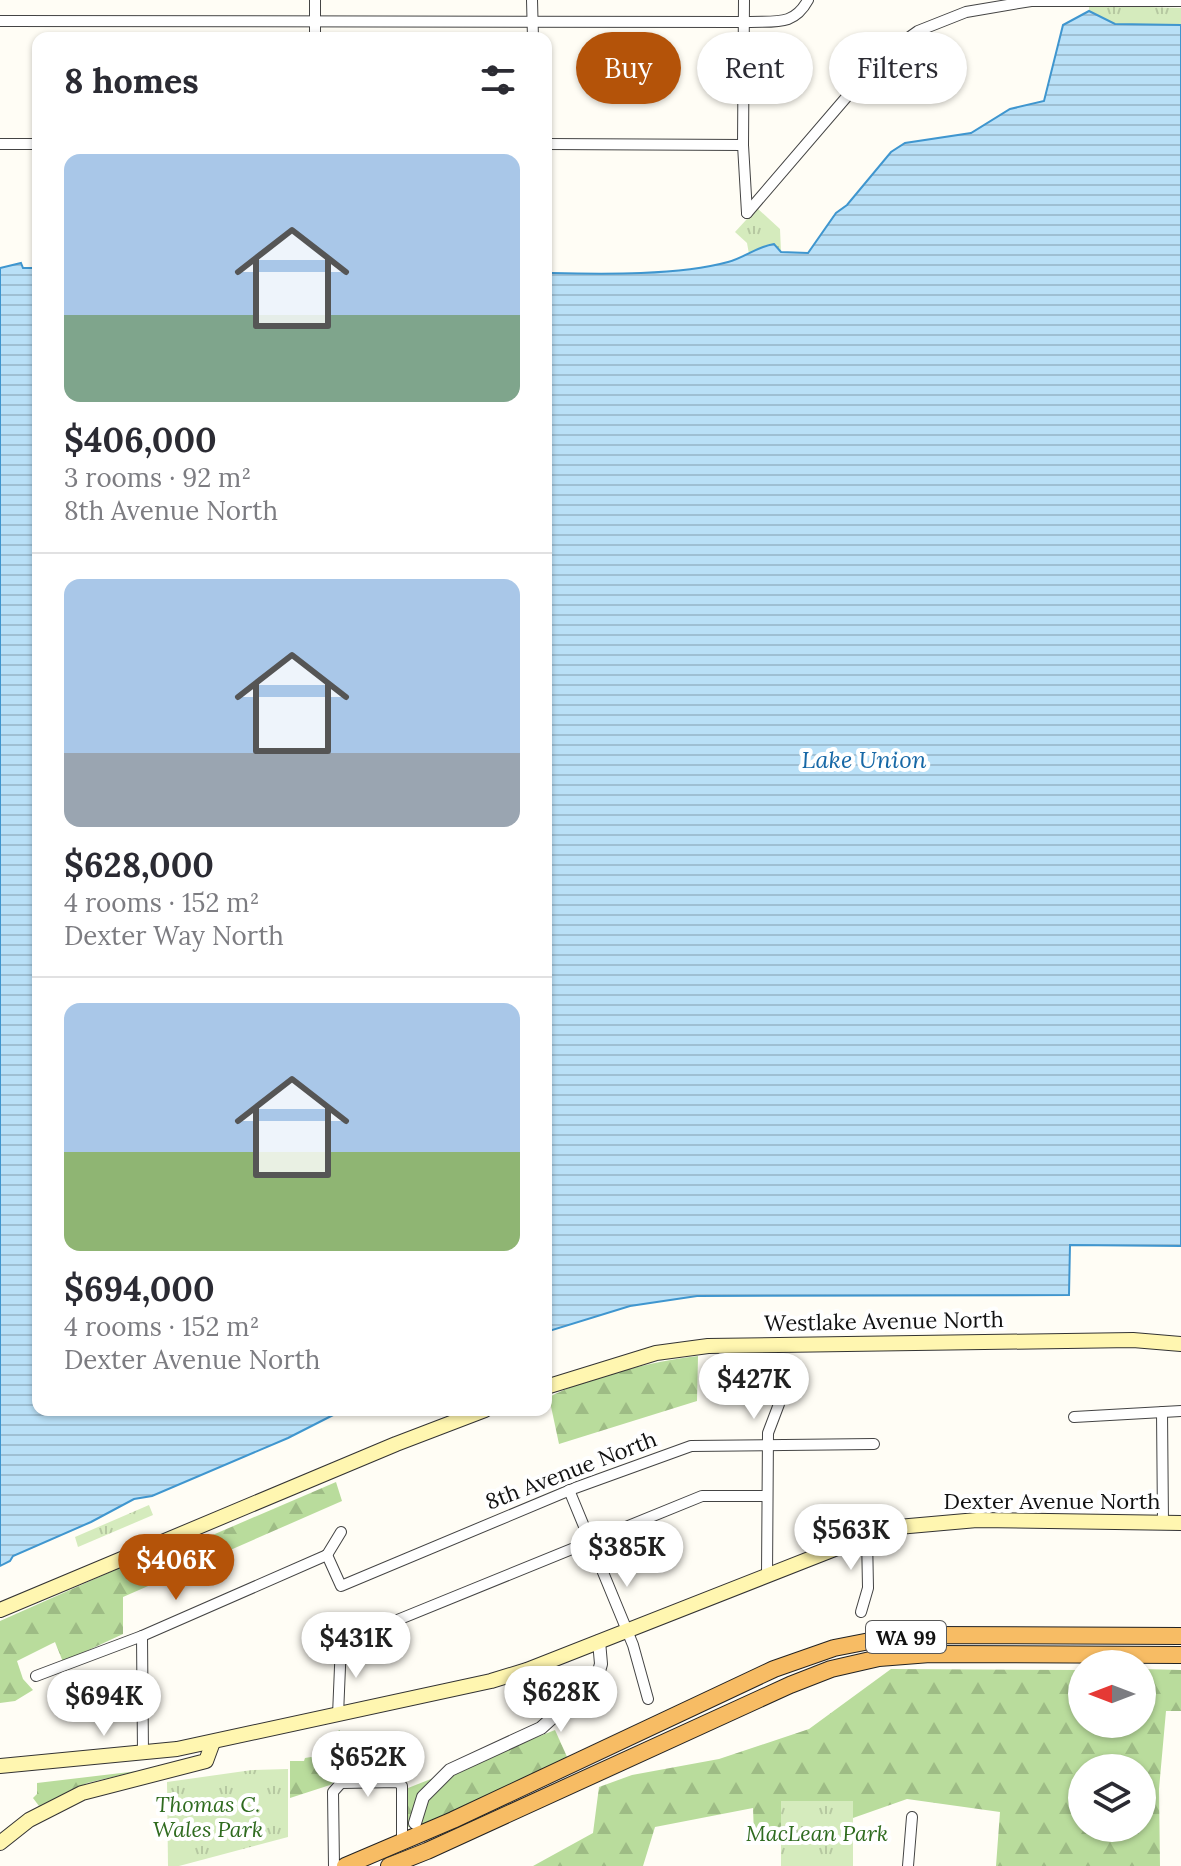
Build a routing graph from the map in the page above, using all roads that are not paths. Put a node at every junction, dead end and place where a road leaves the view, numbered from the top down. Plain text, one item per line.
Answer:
1 (315, 0) edge
2 (532, 0) edge
3 (744, 0) edge
4 (808, 0) edge
5 (1031, 0) edge
6 (1178, 1) edge
7 (532, 20) junction
8 (0, 21) edge
9 (315, 22) junction
10 (744, 22) junction
11 (315, 32) edge
12 (533, 32) edge
13 (0, 144) edge
14 (32, 144) edge
15 (552, 144) edge
16 (743, 145) junction
17 (1181, 1344) edge
18 (552, 1385) edge
19 (779, 1404) dead end
20 (1181, 1411) edge
21 (1162, 1412) junction
22 (470, 1416) edge
23 (1074, 1417) dead end
24 (767, 1444) junction
25 (874, 1444) dead end
26 (569, 1490) junction
27 (766, 1496) junction
28 (1163, 1523) junction
29 (1181, 1523) edge
30 (341, 1532) dead end
31 (867, 1536) junction
32 (589, 1542) junction
33 (327, 1555) junction
34 (767, 1575) junction
35 (0, 1610) edge
36 (861, 1612) dead end
37 (625, 1631) junction
38 (142, 1636) junction
39 (1181, 1636) edge
40 (599, 1641) junction
41 (1181, 1655) edge
42 (36, 1676) dead end
43 (648, 1699) dead end
44 (338, 1715) junction
45 (213, 1742) junction
46 (143, 1754) junction
47 (0, 1766) edge
48 (912, 1817) dead end
49 (415, 1823) dead end
50 (402, 1842) junction
51 (0, 1843) edge
52 (334, 1866) edge
53 (345, 1866) edge
54 (389, 1866) edge
55 (908, 1866) edge

1 - 9 street
2 - 7 street
3 - 10 street
4 - 10 street
5 - 6 street
5 - 16 street
7 - 9 street
7 - 10 street
7 - 12 street
8 - 9 street
9 - 11 street
10 - 16 street
13 - 14 street
15 - 16 street
17 - 18 main road, Westlake Avenue North
19 - 24 street
20 - 21 street
21 - 23 street
21 - 28 street
22 - 35 main road
24 - 25 street, 8th Avenue North
24 - 26 street, 8th Avenue North
24 - 27 street
26 - 32 street
26 - 33 street, 8th Avenue North
27 - 32 street
27 - 34 street
28 - 29 main road, Dexter Avenue North
28 - 31 main road, Dexter Avenue North
30 - 33 street
31 - 34 main road, Dexter Avenue North
31 - 36 street
32 - 37 street
32 - 44 street
33 - 38 street
34 - 37 main road, Dexter Avenue North
37 - 40 main road, Dexter Avenue North
37 - 43 street
38 - 42 street
38 - 46 street
39 - 50 highway, WA 99
40 - 44 main road, Dexter Avenue North
40 - 49 street
41 - 54 highway, WA 99
44 - 45 main road, Dexter Avenue North
45 - 46 main road, Dexter Avenue North
45 - 51 main road
46 - 47 main road, Dexter Avenue North
48 - 55 street
50 - 52 street
50 - 53 highway, WA 99

